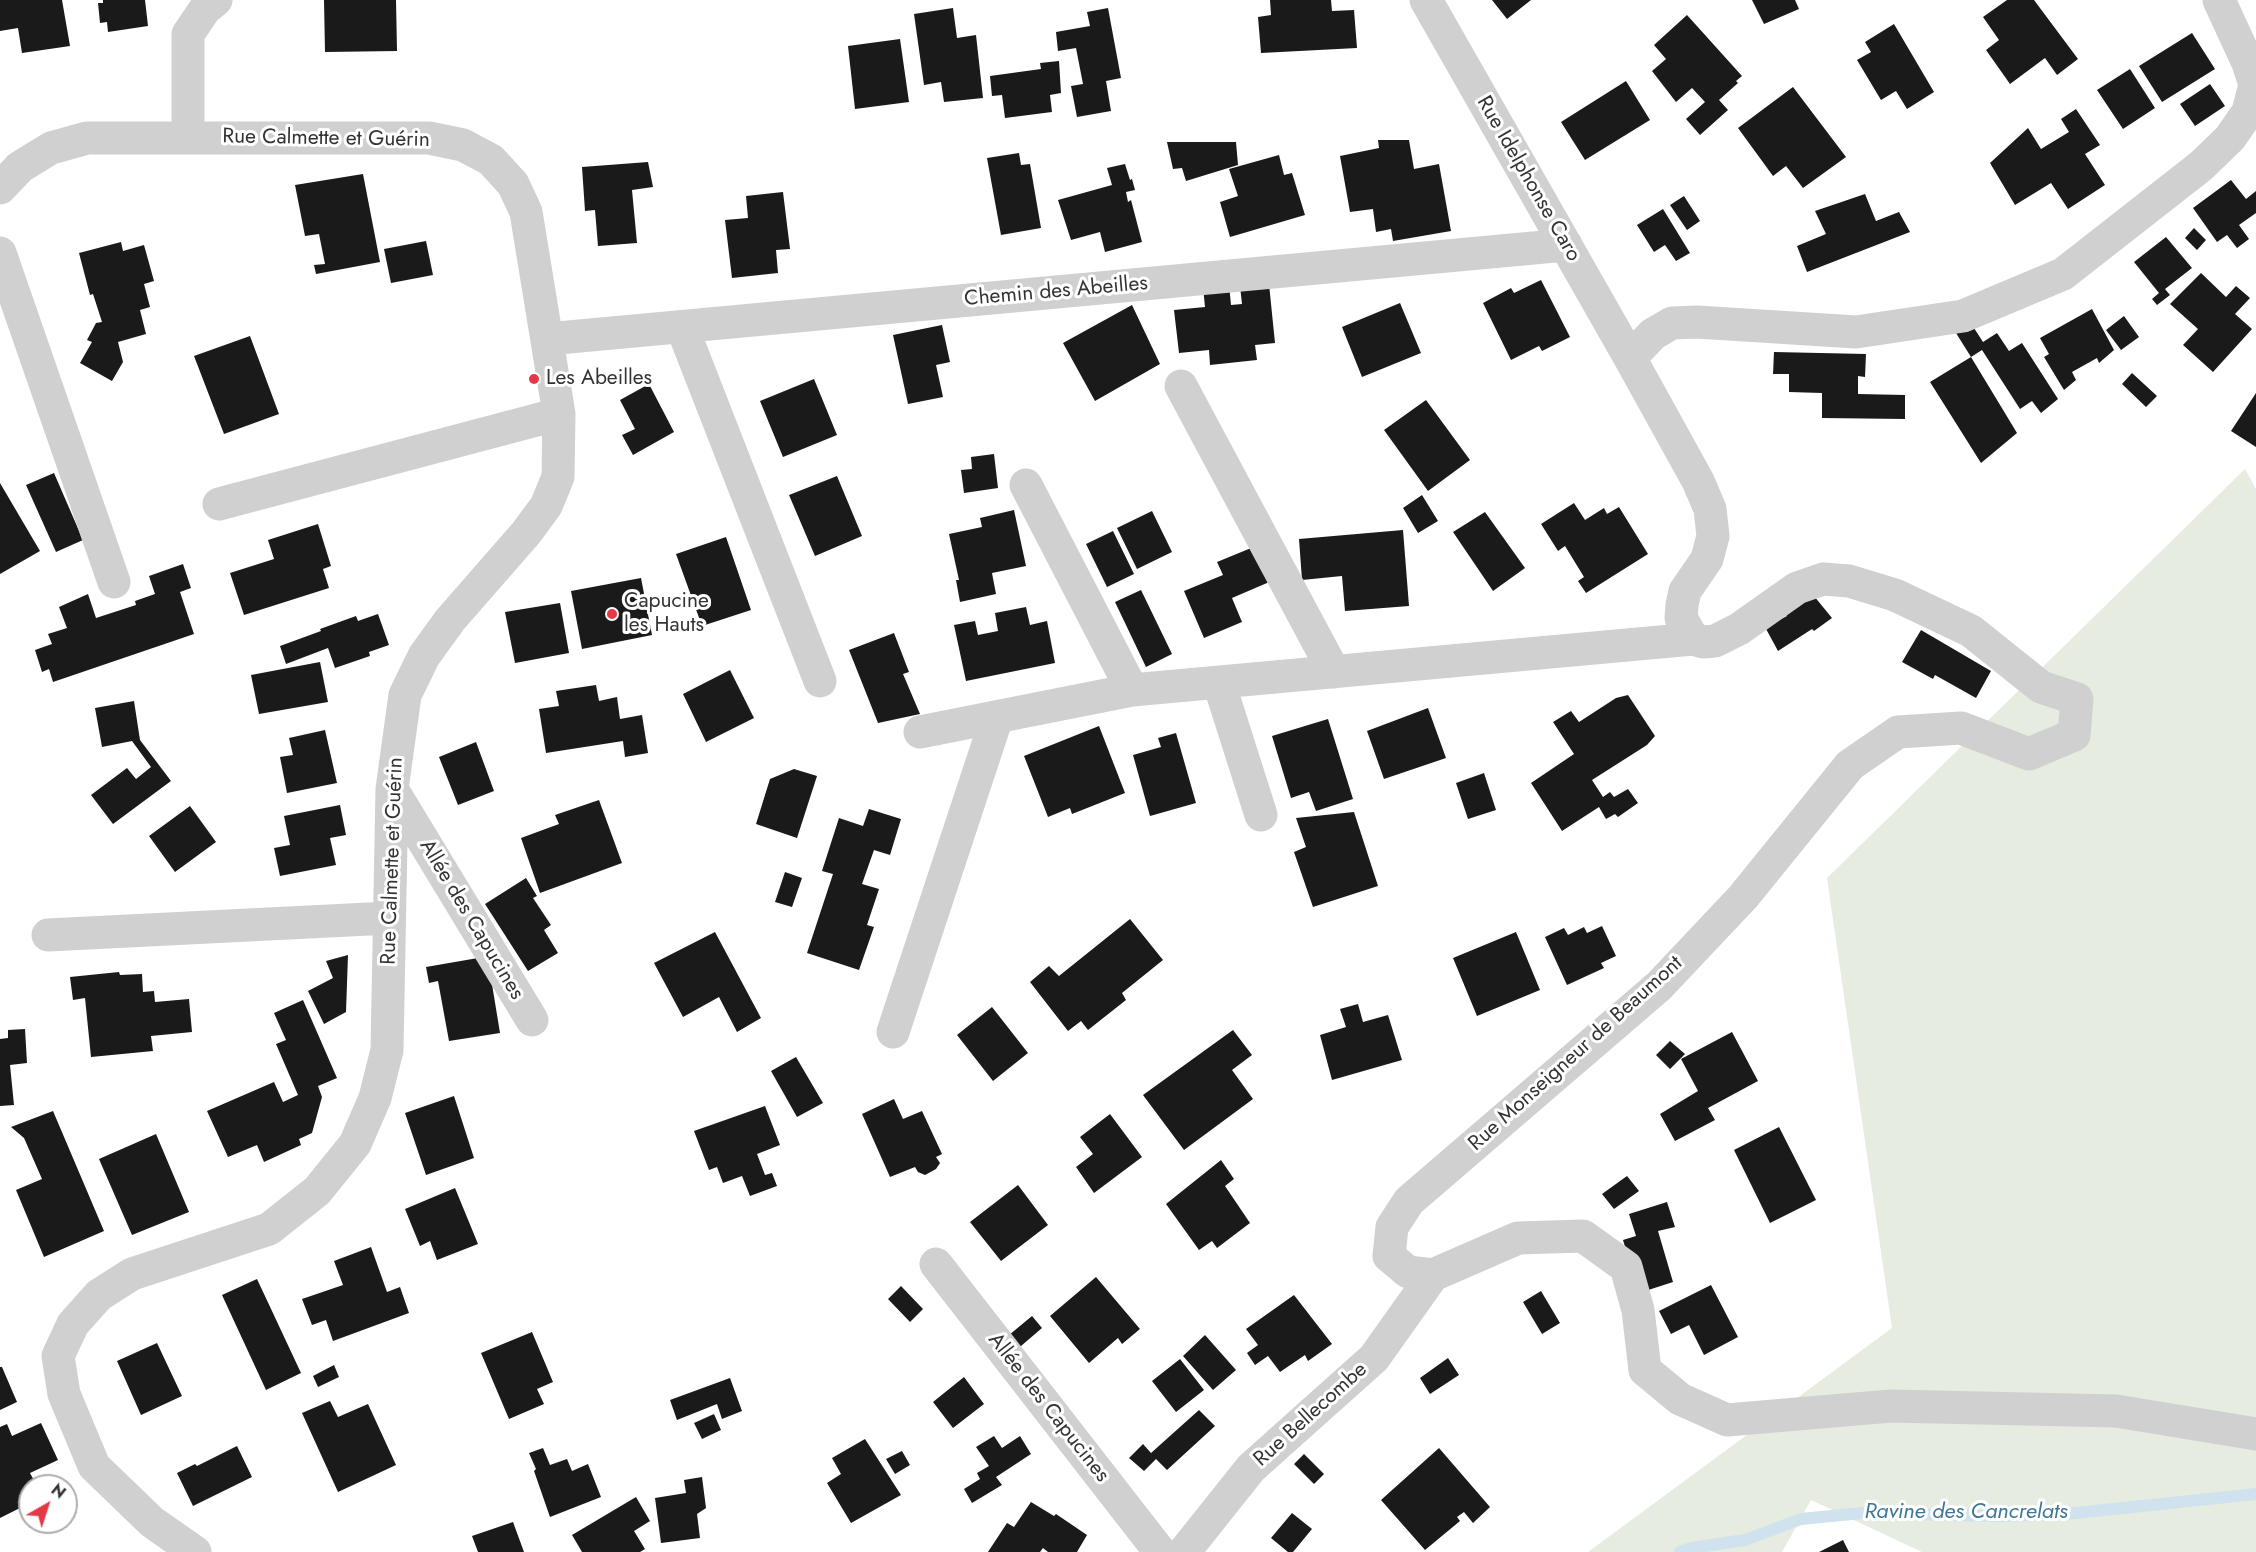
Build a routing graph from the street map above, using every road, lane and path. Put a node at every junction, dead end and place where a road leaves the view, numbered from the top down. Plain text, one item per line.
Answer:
1 (216, 0) edge
2 (1426, 0) edge
3 (2219, 0) edge
4 (2254, 101) edge
5 (188, 138) junction
6 (0, 188) edge
7 (1566, 245) junction
8 (0, 253) edge
9 (682, 327) junction
10 (547, 339) junction
11 (1630, 358) junction
12 (1181, 386) dead end
13 (559, 414) junction
14 (1026, 484) dead end
15 (219, 504) dead end
16 (114, 582) dead end
17 (1693, 639) junction
18 (1334, 672) junction
19 (820, 681) dead end
20 (1219, 683) junction
21 (1132, 690) junction
22 (997, 717) junction
23 (920, 732) dead end
24 (392, 789) junction
25 (1261, 815) dead end
26 (389, 918) junction
27 (48, 935) dead end
28 (531, 1020) dead end
29 (893, 1032) dead end
30 (936, 1264) dead end
31 (1433, 1275) junction
32 (2256, 1434) edge
33 (195, 1552) edge
34 (1160, 1552) edge
35 (1184, 1552) edge

1 - 5 street
2 - 7 street, Rue Idelphonse Caro
3 - 4 street
4 - 11 street
5 - 6 street, Rue Calmette et Guérin
5 - 10 street, Rue Calmette et Guérin
7 - 9 street, Chemin des Abeilles
7 - 11 street, Rue Idelphonse Caro
8 - 16 street
9 - 10 street, Chemin des Abeilles
9 - 19 street
10 - 13 street, Rue Calmette et Guérin
11 - 17 street
12 - 18 street
13 - 15 street
13 - 24 street, Rue Calmette et Guérin
14 - 21 street
17 - 18 street
17 - 31 street, Rue Monseigneur de Beaumont
18 - 20 street
20 - 21 street
20 - 25 street
21 - 22 street
22 - 23 street
22 - 29 street
24 - 26 street, Rue Calmette et Guérin
24 - 28 street, Allée des Capucines
26 - 27 street
26 - 33 street, Rue Calmette et Guérin
30 - 34 street, Allée des Capucines
31 - 32 street
31 - 35 street, Rue Bellecombe

